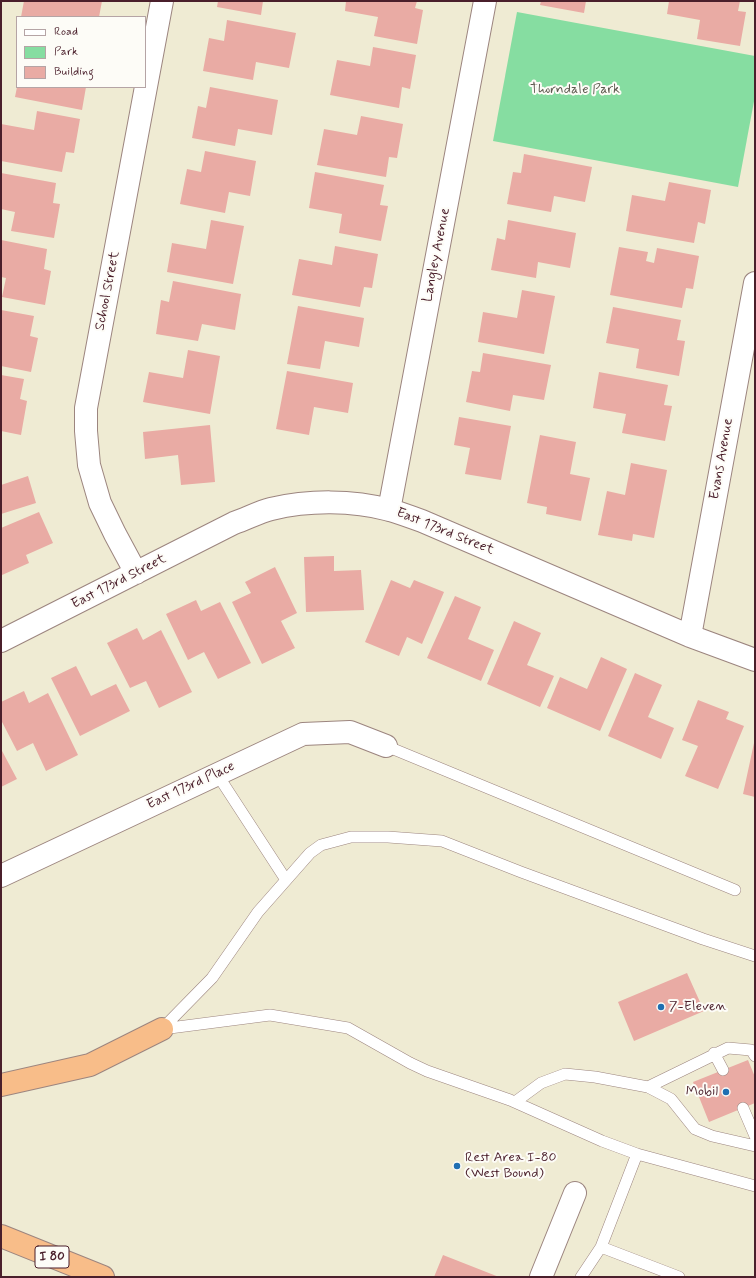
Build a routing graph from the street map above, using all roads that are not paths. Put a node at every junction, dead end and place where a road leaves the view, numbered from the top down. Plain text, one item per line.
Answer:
1 (162, 1) edge
2 (485, 1) edge
3 (146, 87) edge
4 (146, 88) edge
5 (755, 283) edge
6 (389, 510) junction
7 (136, 573) junction
8 (690, 636) junction
9 (1, 641) edge
10 (755, 660) edge
11 (386, 746) joint
12 (217, 774) junction
13 (1, 876) edge
14 (286, 880) junction
15 (735, 890) dead end
16 (755, 956) edge
17 (162, 1029) junction
18 (714, 1054) junction
19 (755, 1056) edge
20 (723, 1070) dead end
21 (1, 1085) edge
22 (648, 1087) junction
23 (515, 1102) junction
24 (743, 1108) dead end
25 (755, 1136) edge
26 (755, 1146) edge
27 (637, 1154) junction
28 (755, 1186) edge
29 (576, 1194) dead end
30 (1, 1236) edge
31 (601, 1247) junction
32 (102, 1277) edge
33 (541, 1277) edge
34 (581, 1277) edge
35 (679, 1277) edge

1 - 3 street, School Street
2 - 6 street, Langley Avenue
4 - 7 street, School Street
5 - 8 street, Evans Avenue
6 - 7 street, East 173rd Street
6 - 8 street, East 173rd Street
7 - 9 street, East 173rd Street
8 - 10 street, East 173rd Street
11 - 12 street, East 173rd Place
11 - 15 lane
12 - 13 street, East 173rd Place
12 - 14 lane
14 - 16 lane
14 - 17 lane
17 - 21 highway
17 - 23 lane
18 - 19 lane
18 - 20 lane
18 - 22 lane
22 - 23 lane
22 - 26 lane
23 - 27 lane
24 - 25 lane
27 - 28 lane
27 - 31 lane
29 - 33 street
30 - 32 highway, I 80
31 - 34 lane
31 - 35 lane

